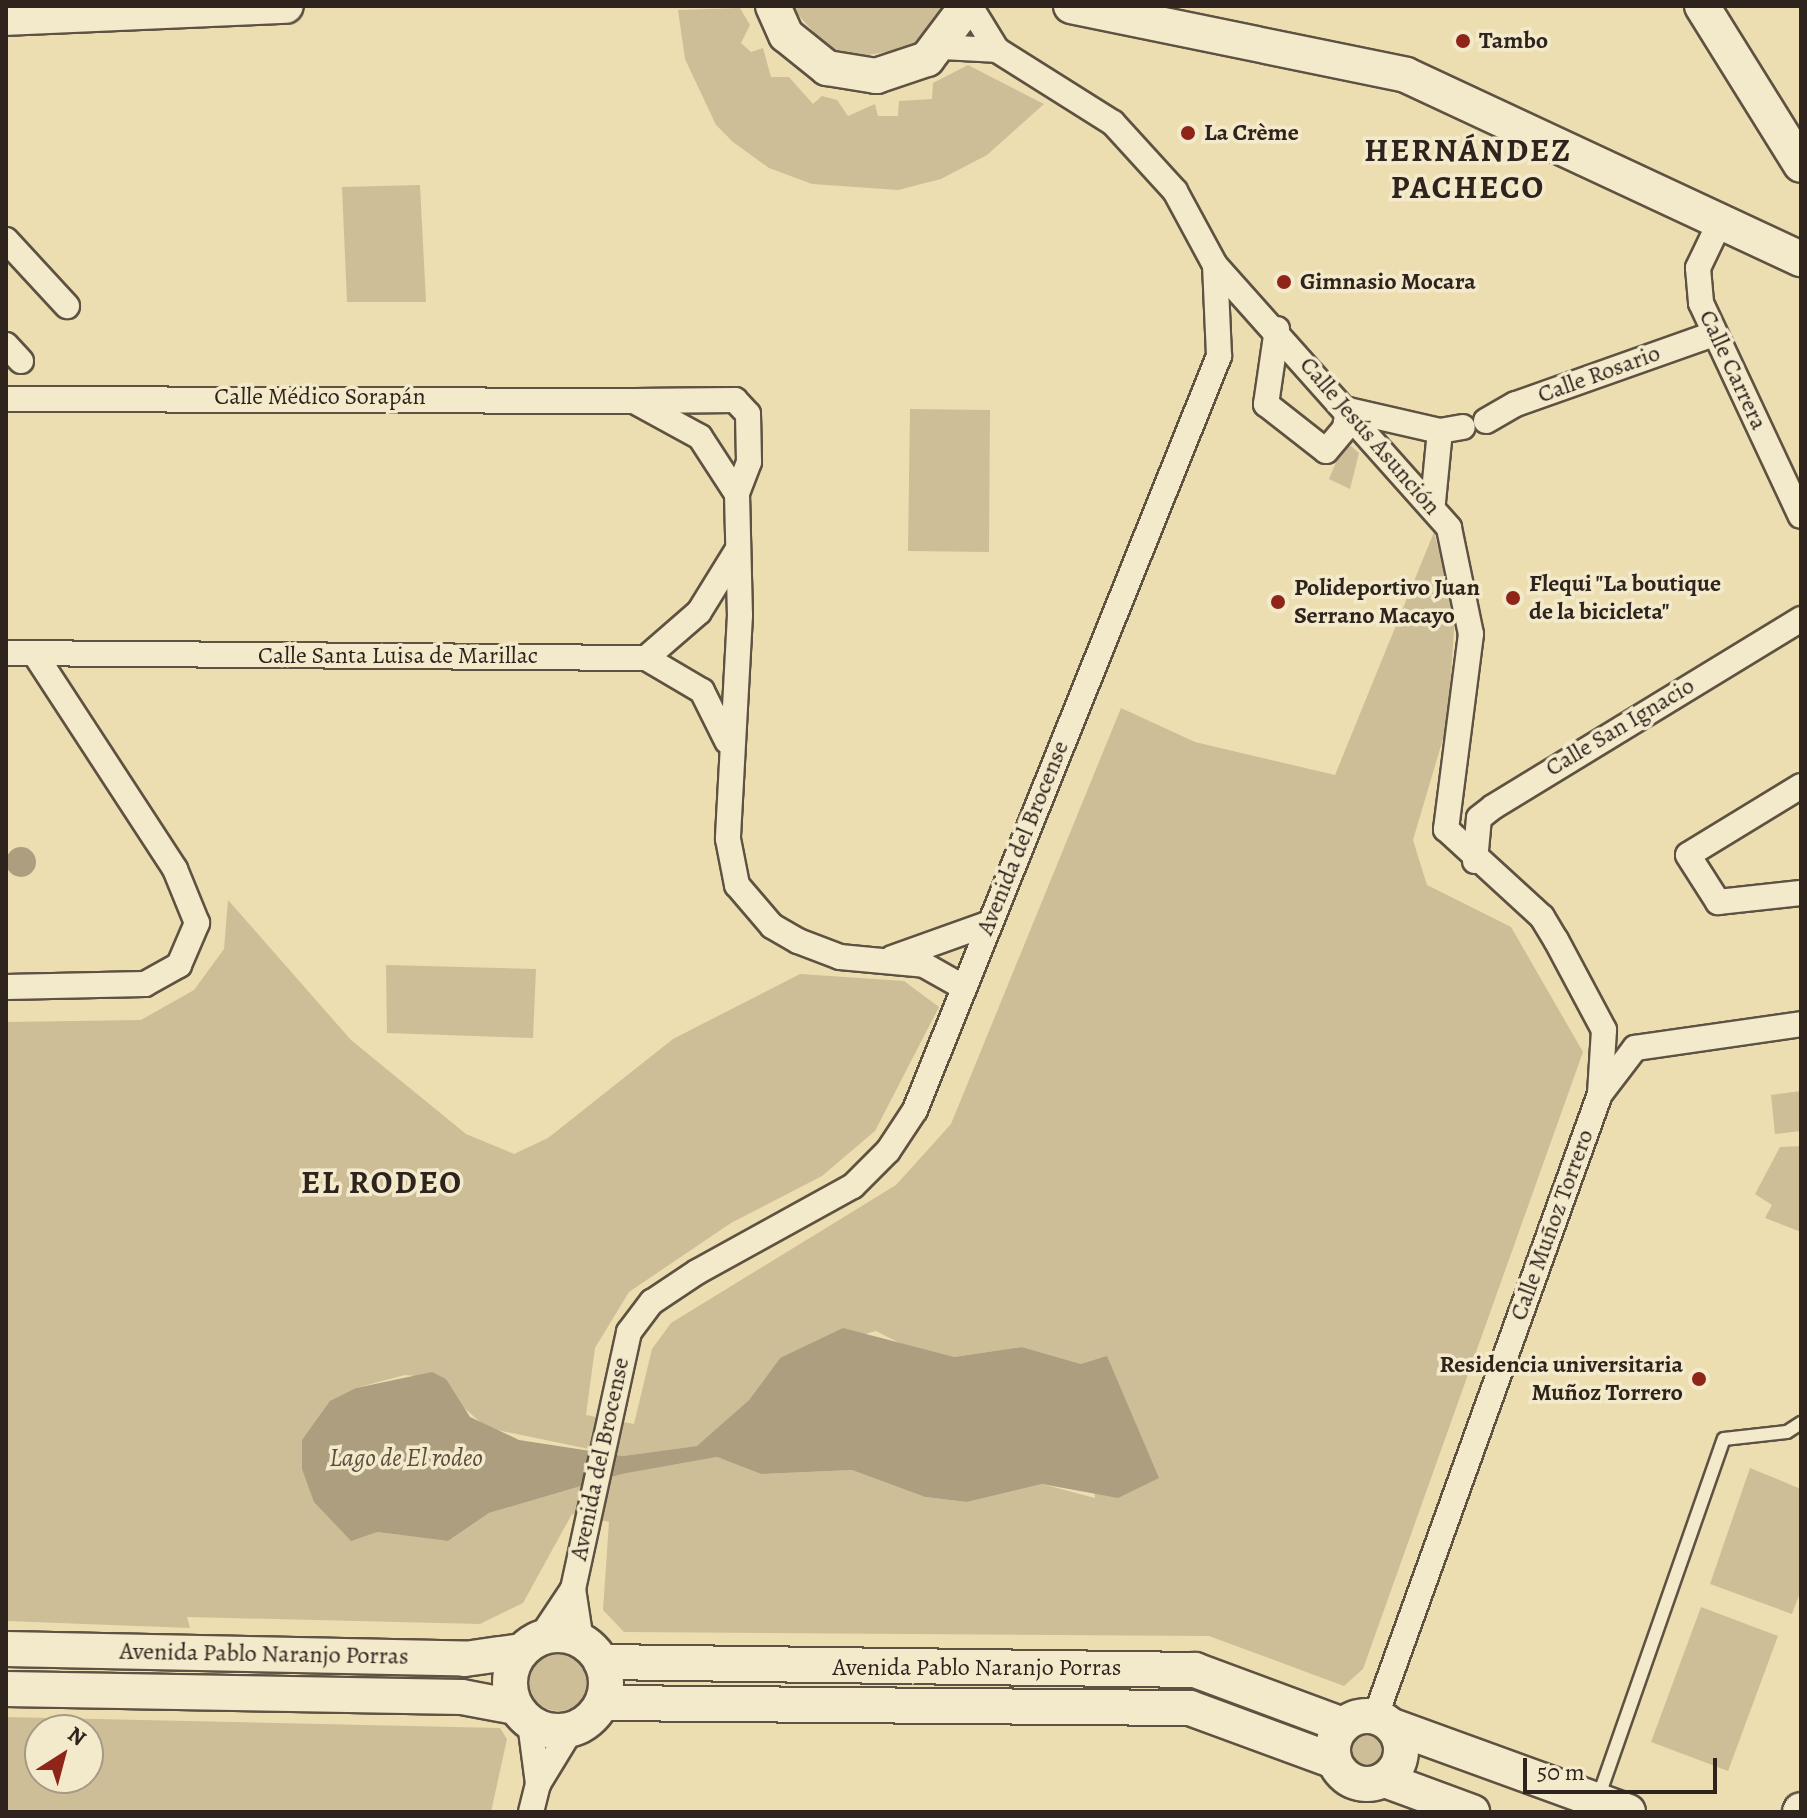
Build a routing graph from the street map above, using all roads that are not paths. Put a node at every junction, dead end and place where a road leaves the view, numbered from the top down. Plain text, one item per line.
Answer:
1 (286, 6) edge
2 (773, 6) edge
3 (968, 6) edge
4 (1071, 6) edge
5 (1702, 6) edge
6 (44, 11) edge
7 (6, 18) edge
8 (940, 47) junction
9 (997, 50) junction
10 (1801, 165) edge
11 (1720, 222) junction
12 (6, 240) edge
13 (1794, 251) edge
14 (1215, 265) junction
15 (67, 306) dead end
16 (1277, 329) junction
17 (1714, 334) junction
18 (6, 399) edge
19 (634, 401) junction
20 (1348, 410) junction
21 (1463, 426) junction
22 (737, 494) junction
23 (1433, 502) junction
24 (1801, 516) edge
25 (737, 548) junction
26 (1801, 619) edge
27 (6, 653) edge
28 (35, 654) junction
29 (646, 658) junction
30 (731, 763) junction
31 (1801, 786) edge
32 (1475, 861) junction
33 (1801, 893) edge
34 (987, 924) junction
35 (886, 960) junction
36 (6, 987) edge
37 (963, 987) junction
38 (1593, 1005) junction
39 (1801, 1024) edge
40 (1658, 1043) junction
41 (1600, 1094) junction
42 (1801, 1423) edge
43 (573, 1589) junction
44 (531, 1644) junction
45 (6, 1649) edge
46 (591, 1652) junction
47 (6, 1689) edge
48 (602, 1703) junction
49 (523, 1715) junction
50 (1385, 1721) junction
51 (1343, 1725) junction
52 (571, 1730) junction
53 (1334, 1761) junction
54 (1385, 1780) junction
55 (538, 1784) junction
56 (1612, 1806) edge
57 (531, 1812) edge
58 (1472, 1812) edge

1 - 6 main road
2 - 8 main road
3 - 8 main road
3 - 9 street, Avenida del Brocense
4 - 11 main road
5 - 10 main road
6 - 7 main road
8 - 9 street, Avenida del Brocense
9 - 14 street, Avenida del Brocense
11 - 13 main road
11 - 17 street, Calle Carrera
12 - 15 street
14 - 16 street, Calle Jesús Asunción
14 - 34 street, Avenida del Brocense
16 - 20 street, Calle Jesús Asunción
16 - 20 street
17 - 21 street, Calle Rosario
17 - 24 street, Calle Carrera
18 - 19 street, Calle Médico Sorapán
19 - 22 street, Calle Médico Sorapán
19 - 22 street, Calle Médico Sorapán
20 - 21 street
20 - 23 street, Calle Jesús Asunción
21 - 23 street
22 - 25 street
23 - 32 street, Calle Jesús Asunción
25 - 29 street
25 - 30 street
26 - 32 street, Calle San Ignacio
27 - 28 street, Calle Santa Luisa de Marillac
28 - 29 street, Calle Santa Luisa de Marillac
28 - 36 street
29 - 30 street
30 - 35 street
31 - 33 street
32 - 38 street, Calle Jesús Asunción
34 - 35 street
34 - 37 street, Avenida del Brocense
35 - 37 street
37 - 43 street, Avenida del Brocense
38 - 40 street
38 - 41 street
39 - 40 street
40 - 41 street, Calle Muñoz Torrero
41 - 50 street, Calle Muñoz Torrero
42 - 56 lane
43 - 44 street, Avenida del Brocense
43 - 46 street, Avenida del Brocense
44 - 45 main road, Avenida Pablo Naranjo Porras
44 - 46 main road
44 - 49 main road
46 - 48 main road
46 - 51 main road, Avenida Pablo Naranjo Porras
47 - 49 main road, Avenida Pablo Naranjo Porras
48 - 52 main road
48 - 53 main road, Avenida Pablo Naranjo Porras
49 - 52 main road
49 - 55 street
50 - 51 main road
50 - 54 main road
50 - 56 main road
51 - 53 main road
52 - 55 street
53 - 54 main road
54 - 58 main road
55 - 57 street

